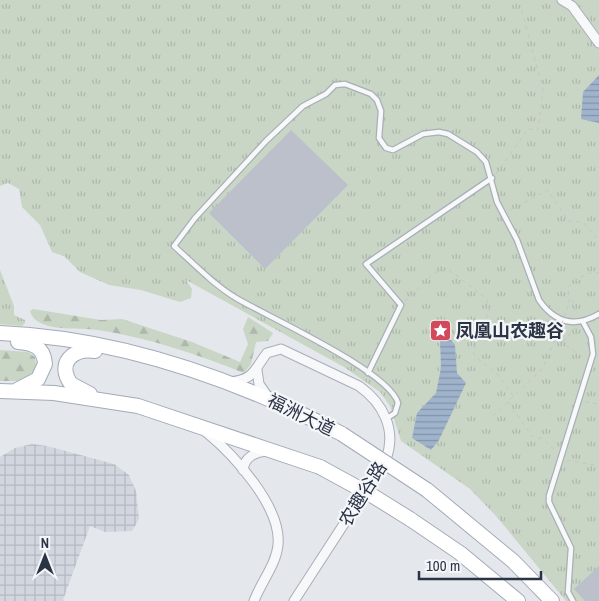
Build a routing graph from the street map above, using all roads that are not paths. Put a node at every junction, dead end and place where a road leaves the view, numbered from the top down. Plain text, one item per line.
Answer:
1 (562, 0) edge
2 (599, 42) edge
3 (492, 178) junction
4 (599, 314) edge
5 (583, 322) junction
6 (0, 333) edge
7 (0, 341) edge
8 (160, 361) junction
9 (257, 370) junction
10 (368, 373) junction
11 (225, 382) junction
12 (6, 391) edge
13 (105, 399) junction
14 (270, 399) junction
15 (386, 419) junction
16 (198, 425) junction
17 (273, 451) junction
18 (243, 470) junction
19 (254, 601) edge
20 (294, 601) edge
21 (518, 601) edge
22 (552, 601) edge
23 (572, 601) edge

1 - 2 street
3 - 5 lane
3 - 10 lane
3 - 10 lane
4 - 5 lane
5 - 23 lane
6 - 8 main road, 福洲大道
7 - 12 main road
8 - 11 main road, 福洲大道
8 - 13 main road
9 - 11 street
9 - 14 street
9 - 15 street, 农趣谷路
10 - 15 lane
11 - 14 main road, 福洲大道
12 - 13 main road
13 - 16 main road
14 - 22 main road, 福洲大道, bridge
15 - 20 street, 农趣谷路
16 - 17 main road
16 - 18 street
17 - 18 street
17 - 21 main road, bridge
18 - 19 street

